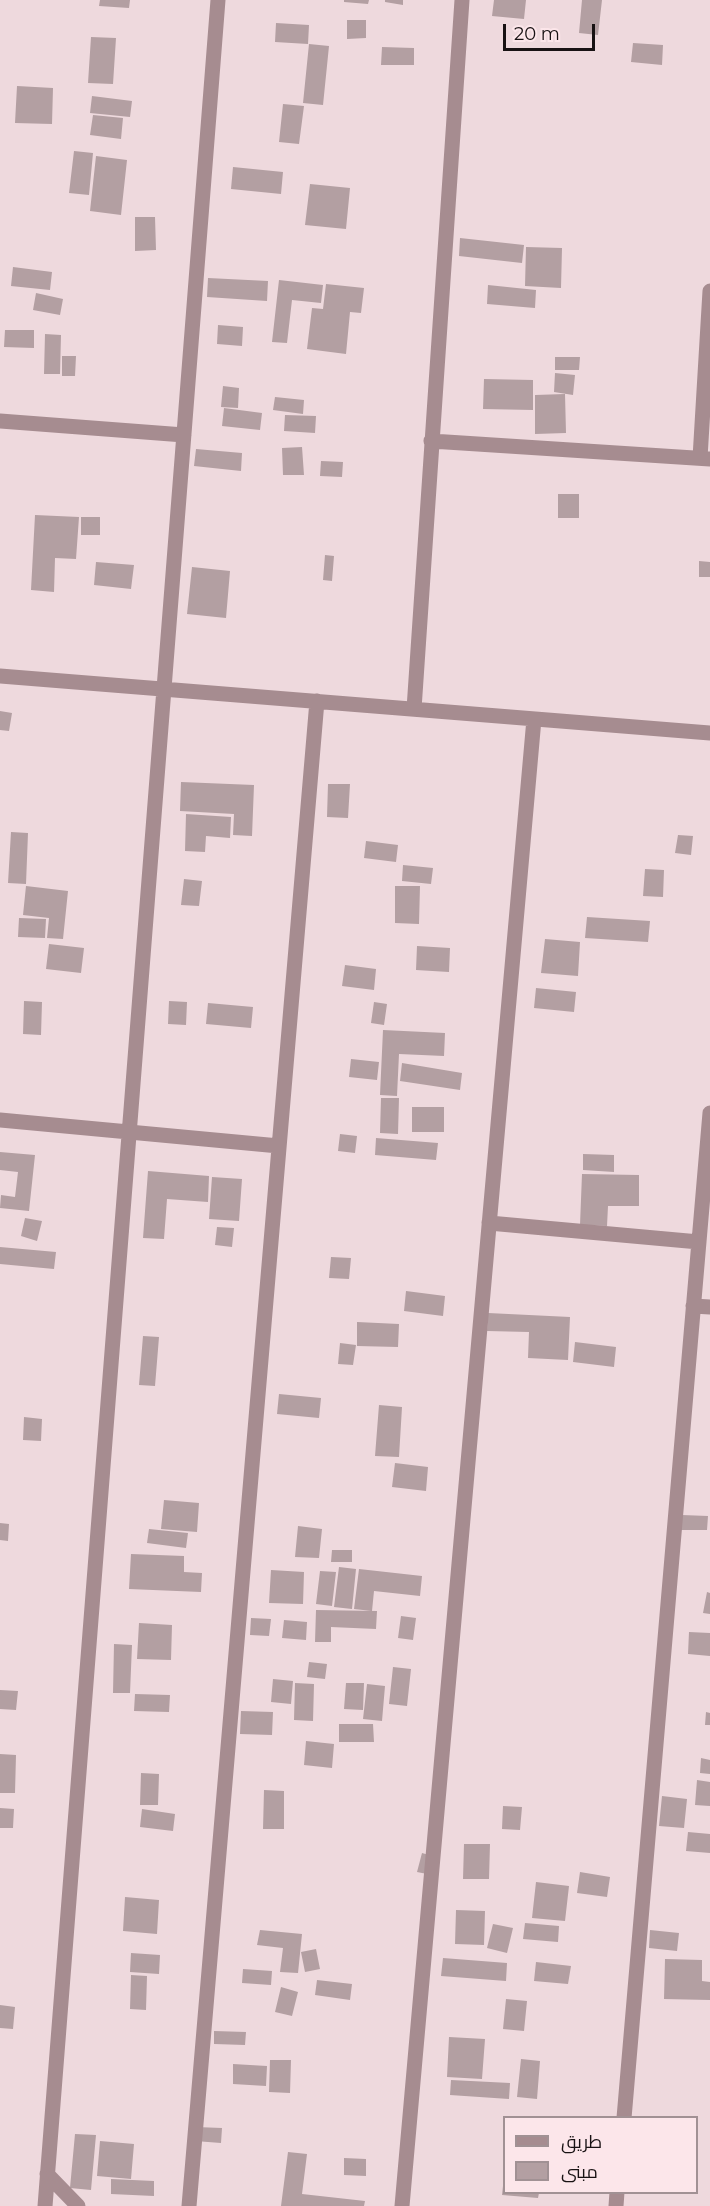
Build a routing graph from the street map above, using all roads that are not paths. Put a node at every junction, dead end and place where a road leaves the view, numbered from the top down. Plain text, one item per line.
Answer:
1 (218, 0) edge
2 (462, 0) edge
3 (710, 291) edge
4 (0, 422) edge
5 (184, 435) junction
6 (431, 441) junction
7 (705, 459) edge
8 (0, 676) edge
9 (164, 689) junction
10 (317, 701) junction
11 (414, 709) junction
12 (534, 719) junction
13 (710, 733) edge
14 (710, 1113) edge
15 (0, 1120) edge
16 (129, 1132) junction
17 (279, 1146) junction
18 (489, 1223) junction
19 (699, 1242) junction
20 (693, 1306) junction
21 (710, 1307) edge
22 (624, 2116) edge
23 (47, 2174) junction
24 (45, 2206) edge
25 (78, 2206) edge
26 (189, 2206) edge
27 (402, 2206) edge

1 - 5 street
2 - 6 street
3 - 7 street
4 - 5 street
5 - 9 street
6 - 7 street
6 - 11 street
8 - 9 street
9 - 10 street
9 - 16 street
10 - 11 street
10 - 17 street
11 - 12 street
12 - 13 street
12 - 18 street
14 - 19 street
15 - 16 street
16 - 17 street
16 - 23 street
17 - 26 street
18 - 19 street
18 - 27 street
19 - 20 street
20 - 21 street
20 - 22 street
23 - 24 street
23 - 25 street

